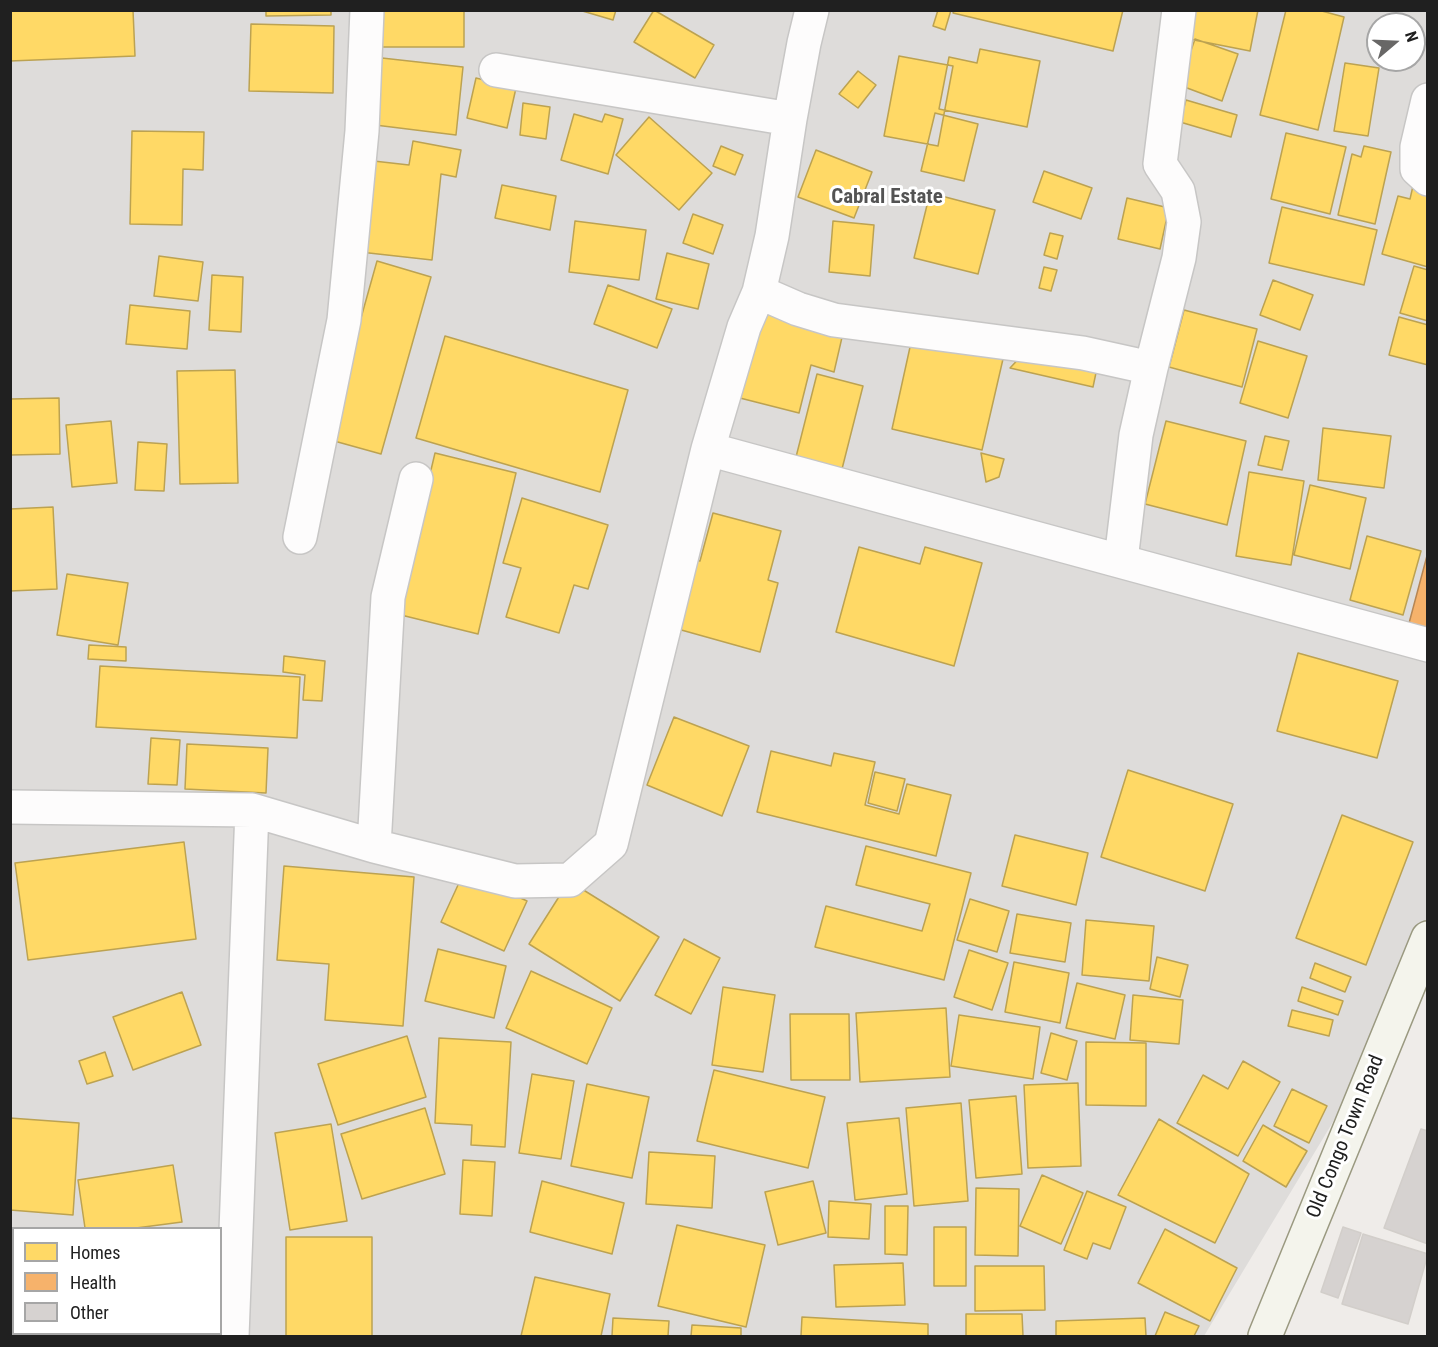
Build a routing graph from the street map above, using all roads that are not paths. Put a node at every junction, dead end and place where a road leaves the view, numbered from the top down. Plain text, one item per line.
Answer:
1 (368, 10) edge
2 (812, 10) edge
3 (1179, 10) edge
4 (496, 70) dead end
5 (1428, 100) edge
6 (790, 119) junction
7 (1428, 179) edge
8 (759, 292) junction
9 (1151, 368) junction
10 (708, 449) junction
11 (416, 479) dead end
12 (300, 537) dead end
13 (1120, 560) junction
14 (1428, 645) edge
15 (10, 807) edge
16 (252, 810) junction
17 (374, 846) junction
18 (1428, 938) edge
19 (232, 1336) edge
20 (1265, 1336) edge

1 - 12 street
2 - 6 street
3 - 9 street
4 - 6 street
5 - 7 street
6 - 8 street
8 - 9 street
8 - 10 street
9 - 13 street
10 - 13 street
10 - 17 street
11 - 17 street
13 - 14 street
15 - 16 street
16 - 17 street
16 - 19 street
18 - 20 street, Old Congo Town Road

